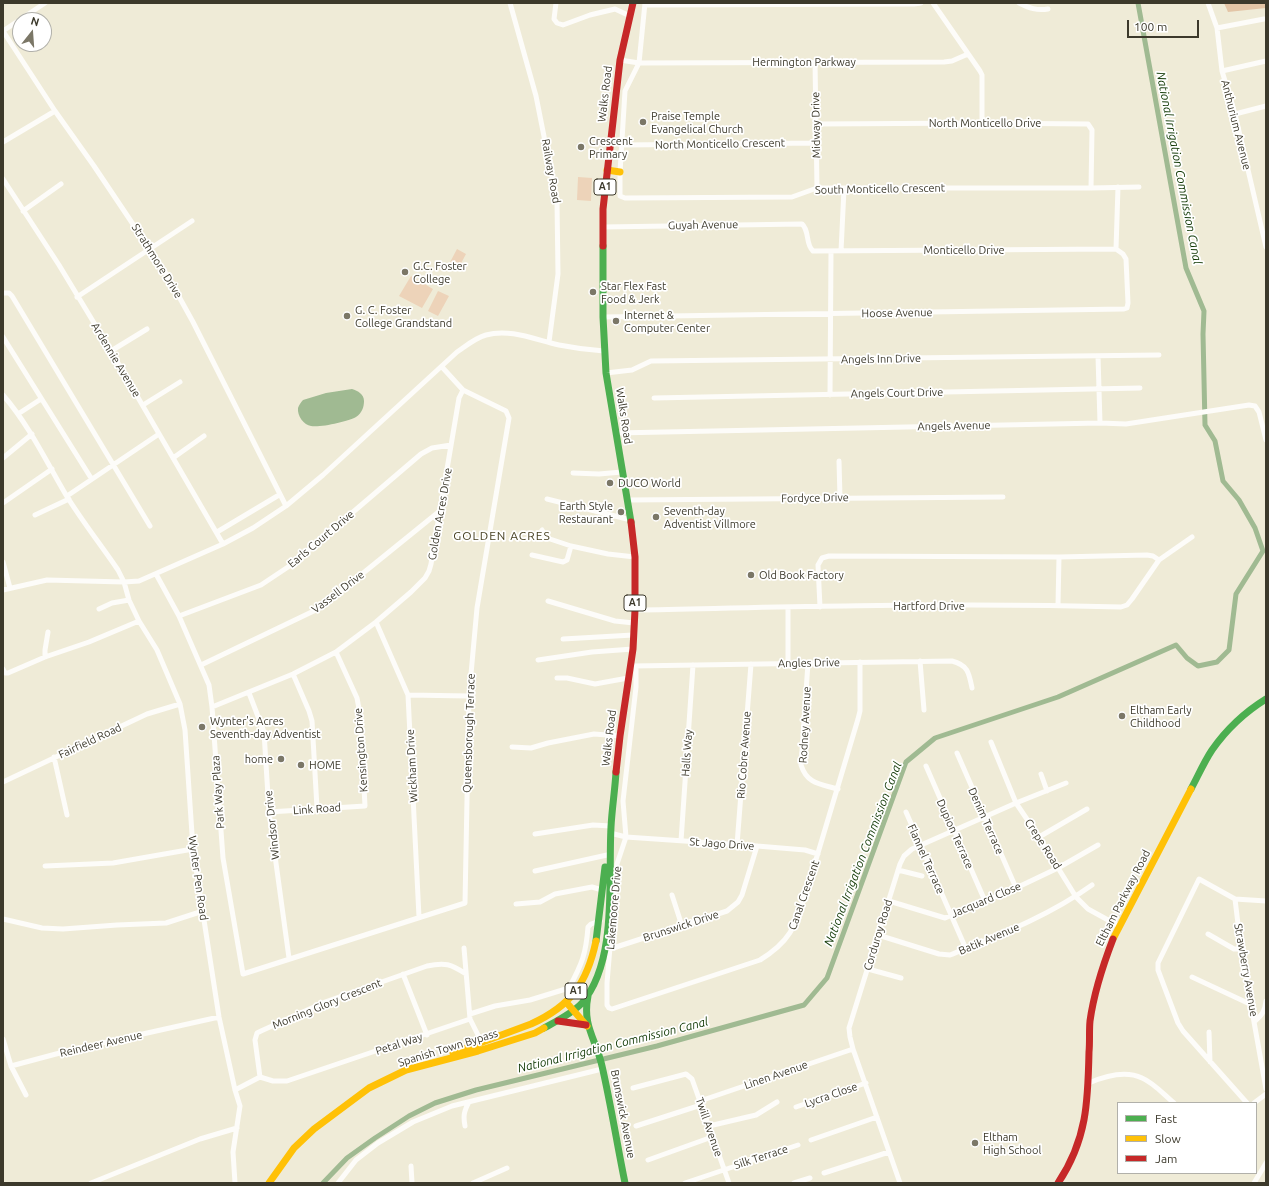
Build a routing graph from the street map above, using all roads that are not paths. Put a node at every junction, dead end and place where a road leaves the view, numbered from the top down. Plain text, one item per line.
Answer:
1 (45, 3) edge
2 (510, 3) edge
3 (556, 3) edge
4 (632, 3) edge
5 (921, 3) edge
6 (933, 3) edge
7 (1019, 3) edge
8 (1208, 3) edge
9 (645, 4) edge
10 (1048, 9) dead end
11 (630, 16) junction
12 (1264, 19) dead end
13 (1217, 28) junction
14 (3, 31) edge
15 (968, 54) junction
16 (620, 60) junction
17 (1266, 61) edge
18 (815, 62) junction
19 (639, 63) junction
20 (1222, 71) junction
21 (1266, 106) edge
22 (55, 111) junction
23 (1235, 114) junction
24 (982, 123) junction
25 (816, 124) junction
26 (3, 142) edge
27 (816, 143) junction
28 (622, 145) junction
29 (607, 170) junction
30 (620, 172) junction
31 (3, 179) edge
32 (61, 184) dead end
33 (1118, 187) junction
34 (1139, 187) dead end
35 (817, 188) junction
36 (1091, 188) junction
37 (844, 189) junction
38 (23, 211) junction
39 (192, 221) dead end
40 (603, 227) junction
41 (1266, 247) edge
42 (1116, 249) junction
43 (151, 250) junction
44 (813, 251) joint
45 (831, 251) junction
46 (841, 251) junction
47 (3, 293) edge
48 (77, 297) junction
49 (830, 314) junction
50 (603, 317) junction
51 (147, 329) dead end
52 (3, 337) edge
53 (550, 342) junction
54 (111, 351) junction
55 (604, 351) junction
56 (1159, 355) dead end
57 (1098, 356) junction
58 (830, 360) junction
59 (442, 367) junction
60 (606, 373) junction
61 (180, 382) dead end
62 (1140, 388) dead end
63 (1099, 389) junction
64 (463, 390) junction
65 (830, 394) junction
66 (3, 395) edge
67 (654, 398) dead end
68 (41, 399) junction
69 (143, 405) junction
70 (18, 414) junction
71 (1100, 423) junction
72 (616, 433) junction
73 (32, 434) junction
74 (159, 434) junction
75 (204, 436) dead end
76 (1266, 440) edge
77 (451, 445) junction
78 (3, 458) edge
79 (173, 458) junction
80 (839, 461) dead end
81 (113, 464) junction
82 (52, 469) junction
83 (622, 472) junction
84 (573, 473) dead end
85 (92, 478) junction
86 (280, 495) junction
87 (68, 497) junction
88 (1003, 497) dead end
89 (840, 498) junction
90 (547, 499) dead end
91 (628, 500) junction
92 (3, 503) edge
93 (286, 506) junction
94 (441, 510) junction
95 (36, 514) dead end
96 (632, 520) junction
97 (150, 526) dead end
98 (542, 530) dead end
99 (217, 532) junction
100 (1192, 537) dead end
101 (223, 544) junction
102 (571, 546) junction
103 (532, 555) dead end
104 (635, 557) junction
105 (1059, 558) junction
106 (1159, 560) junction
107 (3, 562) edge
108 (156, 574) junction
109 (124, 582) junction
110 (10, 588) junction
111 (3, 590) edge
112 (129, 600) junction
113 (548, 601) dead end
114 (1058, 605) junction
115 (788, 607) junction
116 (820, 607) junction
117 (99, 609) dead end
118 (635, 610) junction
119 (179, 616) junction
120 (139, 621) junction
121 (376, 622) junction
122 (634, 623) junction
123 (48, 632) dead end
124 (633, 635) junction
125 (562, 639) dead end
126 (632, 649) junction
127 (336, 652) junction
128 (45, 657) junction
129 (538, 660) dead end
130 (920, 661) junction
131 (860, 662) junction
132 (788, 663) junction
133 (808, 663) junction
134 (750, 664) junction
135 (201, 665) junction
136 (693, 665) junction
137 (633, 666) junction
138 (3, 669) edge
139 (293, 674) junction
140 (557, 678) dead end
141 (628, 678) junction
142 (972, 688) dead end
143 (249, 693) junction
144 (408, 695) junction
145 (469, 696) junction
146 (1266, 699) edge
147 (180, 704) junction
148 (212, 707) junction
149 (924, 710) dead end
150 (620, 736) junction
151 (991, 742) dead end
152 (512, 747) dead end
153 (957, 753) dead end
154 (54, 757) junction
155 (926, 766) dead end
156 (1041, 774) dead end
157 (3, 782) edge
158 (1066, 783) dead end
159 (838, 789) junction
160 (1047, 791) junction
161 (1016, 803) junction
162 (364, 806) joint
163 (317, 808) junction
164 (1087, 809) dead end
165 (269, 812) junction
166 (906, 812) dead end
167 (67, 815) dead end
168 (985, 817) junction
169 (611, 830) junction
170 (954, 831) junction
171 (535, 834) dead end
172 (626, 837) junction
173 (1040, 837) junction
174 (681, 841) junction
175 (737, 845) junction
176 (1098, 845) dead end
177 (757, 846) junction
178 (920, 846) junction
179 (193, 849) junction
180 (818, 854) junction
181 (607, 855) junction
182 (45, 866) dead end
183 (1058, 868) junction
184 (898, 870) junction
185 (535, 871) dead end
186 (922, 876) dead end
187 (1092, 885) dead end
188 (1016, 888) junction
189 (602, 890) junction
190 (672, 895) dead end
191 (1076, 897) junction
192 (1235, 899) junction
193 (889, 901) junction
194 (985, 901) junction
195 (1266, 901) edge
196 (516, 904) dead end
197 (203, 911) junction
198 (951, 915) junction
199 (419, 917) junction
200 (3, 919) edge
201 (600, 921) junction
202 (682, 926) junction
203 (1119, 926) junction
204 (1208, 934) dead end
205 (878, 936) junction
206 (464, 948) dead end
207 (610, 949) junction
208 (966, 949) junction
209 (1241, 949) junction
210 (289, 958) junction
211 (868, 969) junction
212 (243, 974) joint
213 (403, 974) junction
214 (466, 974) junction
215 (1192, 977) dead end
216 (900, 978) dead end
217 (569, 988) junction
218 (577, 989) junction
219 (589, 992) junction
220 (1266, 1001) edge
221 (566, 1002) junction
222 (1252, 1006) junction
223 (609, 1008) joint
224 (573, 1011) junction
225 (470, 1016) junction
226 (218, 1017) junction
227 (1255, 1021) junction
228 (558, 1022) junction
229 (587, 1026) junction
230 (1209, 1032) dead end
231 (427, 1035) junction
232 (3, 1039) edge
233 (481, 1041) junction
234 (853, 1049) junction
235 (432, 1062) junction
236 (1210, 1062) junction
237 (11, 1066) junction
238 (602, 1067) junction
239 (260, 1077) junction
240 (866, 1083) junction
241 (1089, 1083) junction
242 (633, 1088) dead end
243 (1266, 1089) edge
244 (234, 1090) junction
245 (1266, 1094) edge
246 (26, 1095) dead end
247 (469, 1102) junction
248 (777, 1102) dead end
249 (1173, 1102) edge
250 (1246, 1102) edge
251 (1255, 1102) edge
252 (700, 1103) junction
253 (796, 1107) dead end
254 (878, 1117) junction
255 (465, 1126) dead end
256 (636, 1126) dead end
257 (709, 1126) junction
258 (237, 1128) junction
259 (712, 1137) junction
260 (810, 1140) dead end
261 (798, 1145) dead end
262 (889, 1152) junction
263 (648, 1160) dead end
264 (1266, 1163) edge
265 (411, 1166) dead end
266 (507, 1168) dead end
267 (724, 1169) junction
268 (824, 1173) dead end
269 (810, 1178) dead end
270 (91, 1183) edge
271 (235, 1183) edge
272 (268, 1183) edge
273 (338, 1183) edge
274 (412, 1183) edge
275 (473, 1183) edge
276 (625, 1183) edge
277 (685, 1183) edge
278 (729, 1183) edge
279 (794, 1183) edge
280 (900, 1183) edge
281 (1058, 1183) edge
282 (1254, 1183) edge

1 - 14 street
2 - 53 street, Railway Road
3 - 11 street
4 - 11 main road, Walks Road / A1
5 - 9 street
6 - 15 street
7 - 10 street
8 - 13 street, Anthurium Avenue
9 - 19 street
11 - 16 main road, Walks Road / A1
12 - 13 street
13 - 20 street, Anthurium Avenue
14 - 22 street, Strathmore Drive
15 - 18 street, Hermington Parkway
15 - 24 street
16 - 19 street, Hermington Parkway
16 - 29 main road, Walks Road / A1
17 - 20 street
18 - 19 street, Hermington Parkway
18 - 25 street, Midway Drive
19 - 28 street
20 - 23 street, Anthurium Avenue
21 - 23 street
22 - 26 street
22 - 43 street, Strathmore Drive
23 - 41 street, Anthurium Avenue
24 - 25 street, North Monticello Drive
24 - 36 street, North Monticello Drive
25 - 27 street, Midway Drive
27 - 28 street, North Monticello Crescent
27 - 35 street, Midway Drive
28 - 30 street
29 - 30 main road
29 - 40 main road, Walks Road / A1
30 - 35 street, South Monticello Crescent
31 - 38 street, Ardennie Avenue
32 - 38 street
33 - 34 street, South Monticello Crescent
33 - 36 street, South Monticello Crescent
33 - 42 street
35 - 37 street, South Monticello Crescent
36 - 37 street, South Monticello Crescent
37 - 46 street
38 - 48 street, Ardennie Avenue
39 - 43 street
40 - 44 street, Guyah Avenue
40 - 50 main road, Walks Road / A1
42 - 46 street, Monticello Drive
42 - 49 street, Hoose Avenue
43 - 48 street
43 - 86 street, Strathmore Drive
44 - 45 street, Monticello Drive
45 - 46 street, Monticello Drive
45 - 49 street
47 - 81 street
48 - 54 street, Ardennie Avenue
49 - 50 street, Hoose Avenue
49 - 58 street
50 - 55 main road, Walks Road / A1
51 - 54 street
52 - 68 street
53 - 55 street
53 - 59 street
54 - 69 street, Ardennie Avenue
55 - 60 main road, Walks Road / A1
56 - 57 street, Angels Inn Drive
57 - 58 street, Angels Inn Drive
57 - 63 street
58 - 60 street, Angels Inn Drive
58 - 65 street
59 - 64 street, Queensborough Terrace
59 - 93 street
60 - 72 main road, Walks Road / A1
61 - 69 street
62 - 63 street, Angels Court Drive
63 - 65 street, Angels Court Drive
63 - 71 street
64 - 77 street, Golden Acres Drive
64 - 145 street, Queensborough Terrace
65 - 67 street, Angels Court Drive
66 - 70 street, Wynter Pen Road
68 - 70 street
68 - 85 street
69 - 74 street, Ardennie Avenue
70 - 73 street, Wynter Pen Road
71 - 72 street, Angels Avenue
71 - 76 street, Angels Avenue
72 - 83 main road, Walks Road / A1
73 - 78 street
73 - 82 street, Wynter Pen Road
74 - 79 street, Ardennie Avenue
74 - 81 street
75 - 79 street
77 - 94 street, Golden Acres Drive
77 - 119 street, Earls Court Drive
79 - 99 street, Ardennie Avenue
80 - 89 street
81 - 85 street
81 - 97 street
82 - 87 street, Wynter Pen Road
82 - 92 street
83 - 84 street
83 - 91 main road, Walks Road / A1
85 - 87 street
86 - 93 street, Strathmore Drive
86 - 99 street
87 - 95 street
87 - 109 street, Wynter Pen Road
88 - 89 street, Fordyce Drive
89 - 91 street, Fordyce Drive
90 - 96 street
91 - 96 main road, Walks Road / A1
93 - 101 street
94 - 121 street, Golden Acres Drive
94 - 135 street, Vassell Drive
96 - 104 main road, Walks Road / A1
98 - 102 street
99 - 101 street, Ardennie Avenue
100 - 106 street, Hartford Drive
101 - 108 street
102 - 103 street
102 - 104 street
104 - 118 main road, Walks Road / A1
105 - 106 street
105 - 114 street
105 - 116 street
106 - 114 street, Hartford Drive
107 - 110 street
108 - 109 street
108 - 119 street, Park Way Plaza
109 - 110 street
109 - 112 street, Wynter Pen Road
110 - 111 street
112 - 117 street
112 - 120 street, Wynter Pen Road
113 - 122 street
114 - 116 street, Hartford Drive
115 - 116 street, Hartford Drive
115 - 118 street, Hartford Drive
115 - 132 street
118 - 122 main road, Walks Road / A1
119 - 135 street, Park Way Plaza
120 - 128 street
120 - 147 street, Wynter Pen Road
121 - 127 street, Golden Acres Drive
121 - 144 street, Wickham Drive
122 - 124 main road, Walks Road / A1
123 - 128 street
124 - 125 street
124 - 126 main road, Walks Road / A1
126 - 129 street
126 - 137 main road, Walks Road / A1
127 - 139 street, Golden Acres Drive
127 - 162 street, Kensington Drive
128 - 138 street
130 - 131 street, Angles Drive
130 - 142 street, Angles Drive
130 - 149 street
131 - 133 street, Angles Drive
131 - 159 street, Canal Crescent
132 - 133 street, Angles Drive
132 - 134 street, Angles Drive
133 - 159 street, Rodney Avenue
134 - 136 street, Angles Drive
134 - 175 street, Rio Cobre Avenue
135 - 148 street, Park Way Plaza
136 - 137 street, Angles Drive
136 - 174 street, Halls Way
137 - 141 main road, Walks Road / A1
137 - 172 street, Lakemoore Drive
139 - 143 street, Golden Acres Drive
139 - 163 street
140 - 141 street
141 - 150 main road, Walks Road / A1
143 - 148 street, Golden Acres Drive
143 - 165 street, Windsor Drive
144 - 145 street
144 - 199 street, Wickham Drive
145 - 199 street, Queensborough Terrace
146 - 203 main road, Eltham Parkway Road
147 - 154 street, Fairfield Road
147 - 179 street, Wynter Pen Road
148 - 212 street, Park Way Plaza
150 - 152 street
150 - 169 main road, Walks Road / A1
151 - 161 street, Crepe Road
153 - 168 street, Denim Terrace
154 - 157 street, Fairfield Road
154 - 167 street
155 - 170 street, Dupion Terrace
156 - 160 street
158 - 160 street, Corduroy Road
159 - 180 street, Canal Crescent
160 - 161 street, Corduroy Road
161 - 168 street, Corduroy Road
161 - 173 street, Crepe Road
162 - 163 street, Link Road
163 - 165 street, Link Road
164 - 173 street
165 - 210 street, Windsor Drive
166 - 178 street, Flannel Terrace
168 - 170 street, Corduroy Road
168 - 188 street, Denim Terrace
169 - 171 street, St Jago Drive
169 - 172 street, St Jago Drive
169 - 181 main road, Walks Road / A1
169 - 219 main road, Walks Road / A1
170 - 178 street, Corduroy Road
170 - 194 street, Dupion Terrace
172 - 174 street, St Jago Drive
172 - 207 street, Lakemoore Drive
173 - 183 street, Crepe Road
174 - 175 street, St Jago Drive
175 - 177 street, St Jago Drive
176 - 183 street, Jacquard Close
177 - 180 street, St Jago Drive
177 - 202 street, Brunswick Drive
178 - 184 street, Corduroy Road
178 - 198 street, Flannel Terrace
179 - 182 street
179 - 197 street, Wynter Pen Road
180 - 223 street, Canal Crescent
181 - 185 street
181 - 189 main road, Walks Road / A1
183 - 188 street, Jacquard Close
183 - 191 street, Crepe Road
184 - 186 street
184 - 193 street, Corduroy Road
187 - 191 street, Batik Avenue
188 - 194 street, Jacquard Close
189 - 196 street
189 - 201 main road, Walks Road / A1
190 - 202 street
191 - 203 street, Crepe Road
191 - 208 street, Batik Avenue
192 - 195 street
192 - 209 street, Strawberry Avenue
192 - 236 street
193 - 198 street, Jacquard Close
193 - 205 street, Corduroy Road
194 - 198 street, Jacquard Close
197 - 200 street
197 - 226 street, Wynter Pen Road
198 - 208 street, Flannel Terrace
199 - 210 street, Queensborough Terrace
201 - 217 street
201 - 218 main road, Walks Road / A1
202 - 207 street, Brunswick Drive
203 - 241 main road, Eltham Parkway Road
204 - 209 street
205 - 208 street, Batik Avenue
205 - 211 street, Corduroy Road
206 - 214 street
207 - 223 street, Lakemoore Drive
209 - 222 street, Strawberry Avenue
210 - 212 street, Queensborough Terrace
211 - 216 street
211 - 234 street, Corduroy Road
213 - 214 street, Morning Glory Crescent
213 - 231 street
213 - 239 street, Morning Glory Crescent
214 - 225 street
215 - 222 street
217 - 218 street
217 - 225 street, Petal Way
218 - 221 main road, Walks Road / A1
219 - 224 main road, Walks Road / A1
219 - 229 main road, Brunswick Avenue
220 - 227 street
221 - 224 main road, Brunswick Avenue
221 - 233 main road, Walks Road / A1
222 - 227 street, Strawberry Avenue
224 - 228 main road, Spanish Town Bypass / A1
224 - 229 main road, Brunswick Avenue
225 - 231 street, Petal Way
225 - 233 street
226 - 237 street, Reindeer Avenue
226 - 244 street, Wynter Pen Road
227 - 243 street, Strawberry Avenue
228 - 229 main road
228 - 235 main road, Spanish Town Bypass / A1
229 - 238 main road, Brunswick Avenue
230 - 236 street
231 - 239 street, Petal Way
232 - 237 street
233 - 235 main road, Walks Road / A1
234 - 240 street, Corduroy Road
234 - 252 street, Linen Avenue
235 - 272 main road, Spanish Town Bypass / A1
236 - 250 street
237 - 246 street
238 - 247 street
238 - 276 main road, Brunswick Avenue
239 - 244 street
240 - 253 street, Lycra Close
240 - 254 street, Corduroy Road
241 - 249 street
241 - 281 main road, Eltham Parkway Road
242 - 252 street, Twill Avenue
244 - 258 street, Wynter Pen Road
245 - 251 street
247 - 255 street
247 - 273 street
248 - 257 street
252 - 256 street, Linen Avenue
252 - 257 street, Twill Avenue
254 - 260 street
254 - 262 street, Corduroy Road
257 - 259 street, Twill Avenue
258 - 270 street
258 - 271 street, Wynter Pen Road
259 - 263 street
259 - 267 street, Twill Avenue
261 - 267 street, Silk Terrace
262 - 268 street
262 - 280 street, Corduroy Road
264 - 282 street
265 - 274 street
266 - 275 street
267 - 277 street, Silk Terrace
267 - 278 street, Twill Avenue
269 - 279 street

